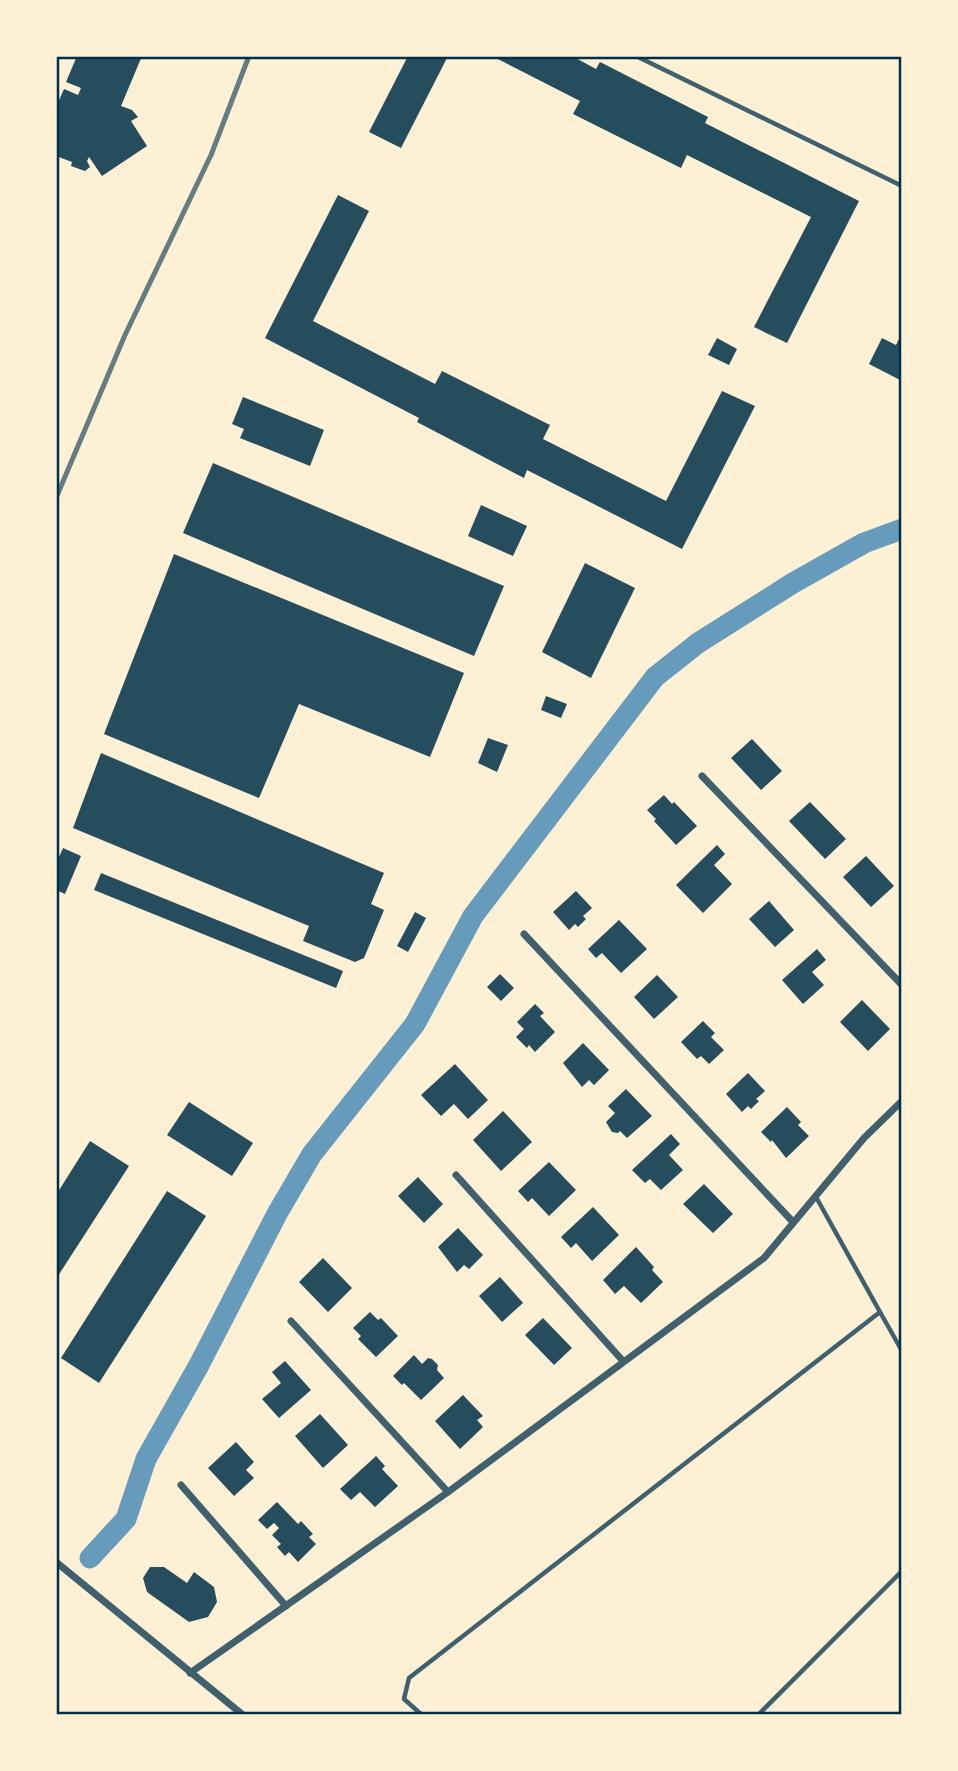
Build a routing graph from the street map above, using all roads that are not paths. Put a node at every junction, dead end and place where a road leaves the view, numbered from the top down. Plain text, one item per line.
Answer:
1 (636, 56) edge
2 (902, 186) edge
3 (702, 775) dead end
4 (524, 934) dead end
5 (902, 985) edge
6 (902, 1101) edge
7 (456, 1175) dead end
8 (815, 1196) junction
9 (793, 1222) junction
10 (880, 1312) junction
11 (291, 1321) dead end
12 (902, 1351) edge
13 (623, 1361) junction
14 (181, 1485) dead end
15 (448, 1492) junction
16 (56, 1562) edge
17 (902, 1571) edge
18 (286, 1606) junction
19 (190, 1673) junction
20 (243, 1715) edge
21 (422, 1715) edge
22 (758, 1715) edge

1 - 2 lane
3 - 5 street
4 - 9 street
6 - 8 street
7 - 13 street
8 - 9 street
8 - 10 lane
9 - 13 street
10 - 12 lane
10 - 21 lane
11 - 15 street
13 - 15 street
14 - 18 street
15 - 18 street
16 - 19 street
17 - 22 lane
18 - 19 street
19 - 20 street

